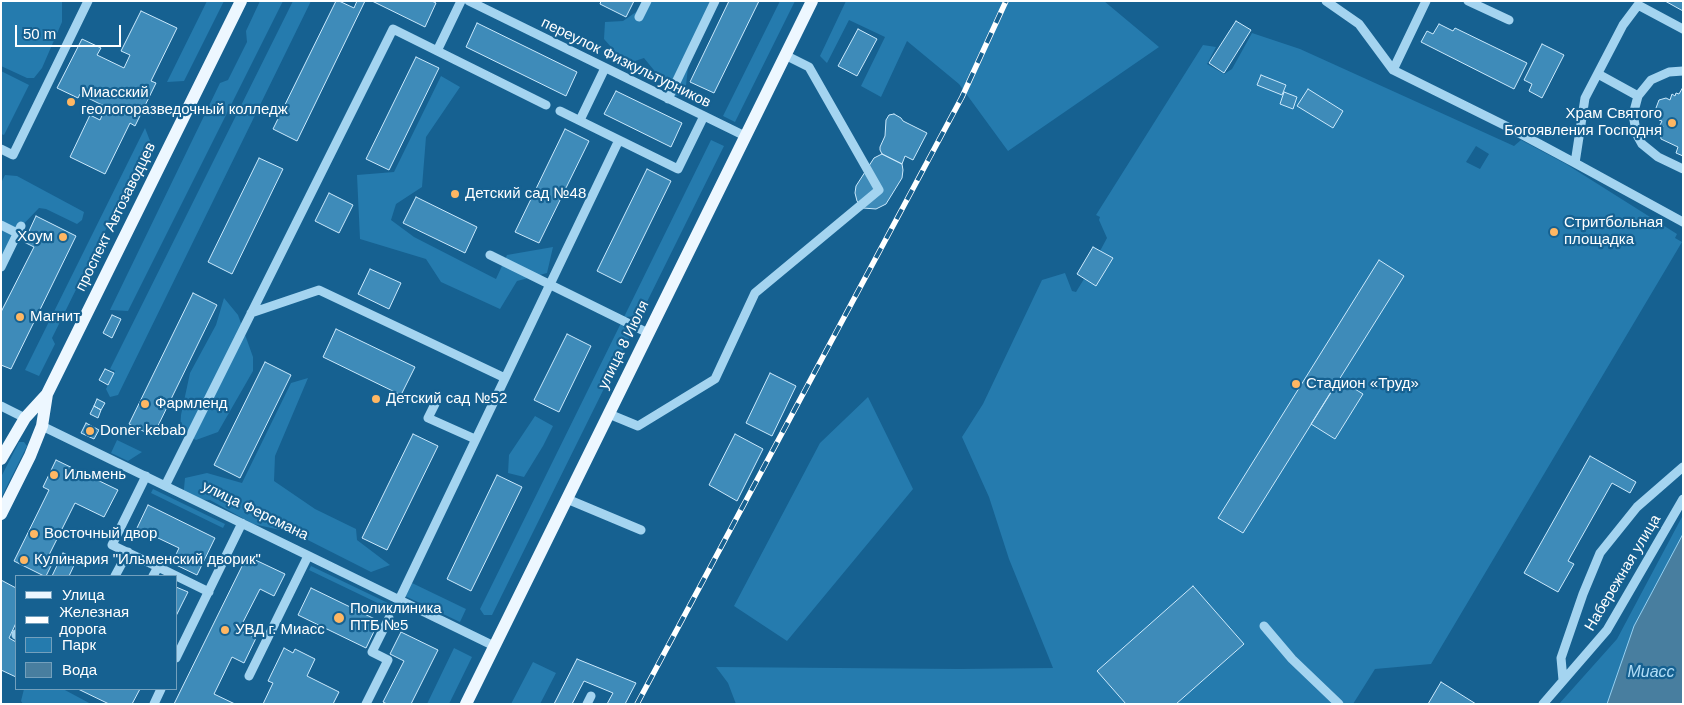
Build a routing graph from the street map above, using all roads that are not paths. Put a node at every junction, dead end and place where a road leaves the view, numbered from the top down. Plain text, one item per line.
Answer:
1 (88, 1) edge
2 (241, 1) edge
3 (461, 1) edge
4 (469, 1) edge
5 (647, 1) edge
6 (715, 1) edge
7 (812, 1) edge
8 (1326, 1) edge
9 (1426, 1) edge
10 (1468, 1) edge
11 (1639, 3) edge
12 (639, 17) dead end
13 (1509, 20) dead end
14 (1683, 29) edge
15 (437, 51) junction
16 (785, 55) junction
17 (605, 68) junction
18 (1393, 70) junction
19 (1683, 71) edge
20 (1598, 74) junction
21 (1638, 96) junction
22 (668, 99) junction
23 (546, 106) dead end
24 (560, 111) dead end
25 (704, 116) junction
26 (580, 120) junction
27 (745, 136) junction
28 (619, 140) junction
29 (1, 149) edge
30 (1575, 163) junction
31 (1683, 169) edge
32 (1683, 222) edge
33 (1, 225) edge
34 (490, 255) dead end
35 (1, 267) edge
36 (549, 284) junction
37 (251, 313) junction
38 (648, 333) junction
39 (505, 378) junction
40 (47, 394) junction
41 (434, 404) dead end
42 (1, 406) edge
43 (609, 414) junction
44 (25, 418) junction
45 (42, 426) junction
46 (475, 439) junction
47 (1, 460) edge
48 (1683, 467) edge
49 (146, 476) junction
50 (165, 486) junction
51 (567, 498) junction
52 (1683, 499) edge
53 (1, 514) edge
54 (242, 523) junction
55 (641, 530) dead end
56 (128, 552) junction
57 (308, 556) junction
58 (158, 567) junction
59 (116, 575) edge
60 (154, 575) edge
61 (174, 575) edge
62 (178, 577) edge
63 (209, 592) junction
64 (399, 600) junction
65 (389, 618) dead end
66 (1264, 626) dead end
67 (494, 646) junction
68 (178, 654) edge
69 (249, 676) dead end
70 (1563, 680) junction
71 (161, 690) edge
72 (154, 704) edge
73 (366, 704) edge
74 (466, 704) edge
75 (1339, 704) edge
76 (1543, 704) edge

1 - 29 street
2 - 40 main road, проспект Автозаводцев
3 - 15 street
4 - 17 street, переулок Физкультурников
5 - 12 street
6 - 22 street
7 - 16 main road, улица 8 Июля
8 - 18 street
9 - 18 street
10 - 13 street
11 - 14 street
11 - 20 street
15 - 23 street
15 - 37 street
16 - 27 main road, улица 8 Июля
16 - 43 street
17 - 22 street, переулок Физкультурников
17 - 26 street
18 - 30 street
19 - 21 street
20 - 21 street
20 - 30 street
21 - 31 street
22 - 25 street, переулок Физкультурников
24 - 26 street
25 - 27 street, переулок Физкультурников
25 - 28 street
26 - 28 street
27 - 38 main road, улица 8 Июля
28 - 36 street
30 - 32 street
33 - 35 street
34 - 36 street
36 - 38 street
36 - 39 street
37 - 39 street
37 - 50 street
38 - 43 main road, улица 8 Июля
39 - 46 street
40 - 44 main road, проспект Автозаводцев
40 - 45 main road, проспект Автозаводцев
41 - 46 street
42 - 44 street, улица Ферсмана
43 - 51 main road, улица 8 Июля
44 - 45 main road, улица Ферсмана
44 - 47 main road, проспект Автозаводцев
45 - 49 street, улица Ферсмана
45 - 53 main road, проспект Автозаводцев
46 - 64 street
48 - 70 street
49 - 50 street, улица Ферсмана
49 - 56 street
50 - 54 street, улица Ферсмана
51 - 55 street
51 - 67 main road, улица 8 Июля
52 - 70 street, Набережная улица
54 - 57 street, улица Ферсмана
54 - 63 street
56 - 58 street
56 - 59 street
57 - 64 street, улица Ферсмана
57 - 69 street
58 - 60 street
58 - 61 street
62 - 63 street
63 - 68 street
64 - 67 street, улица Ферсмана
65 - 73 street
66 - 75 street
67 - 74 main road, улица 8 Июля
70 - 76 street, Набережная улица
71 - 72 street

